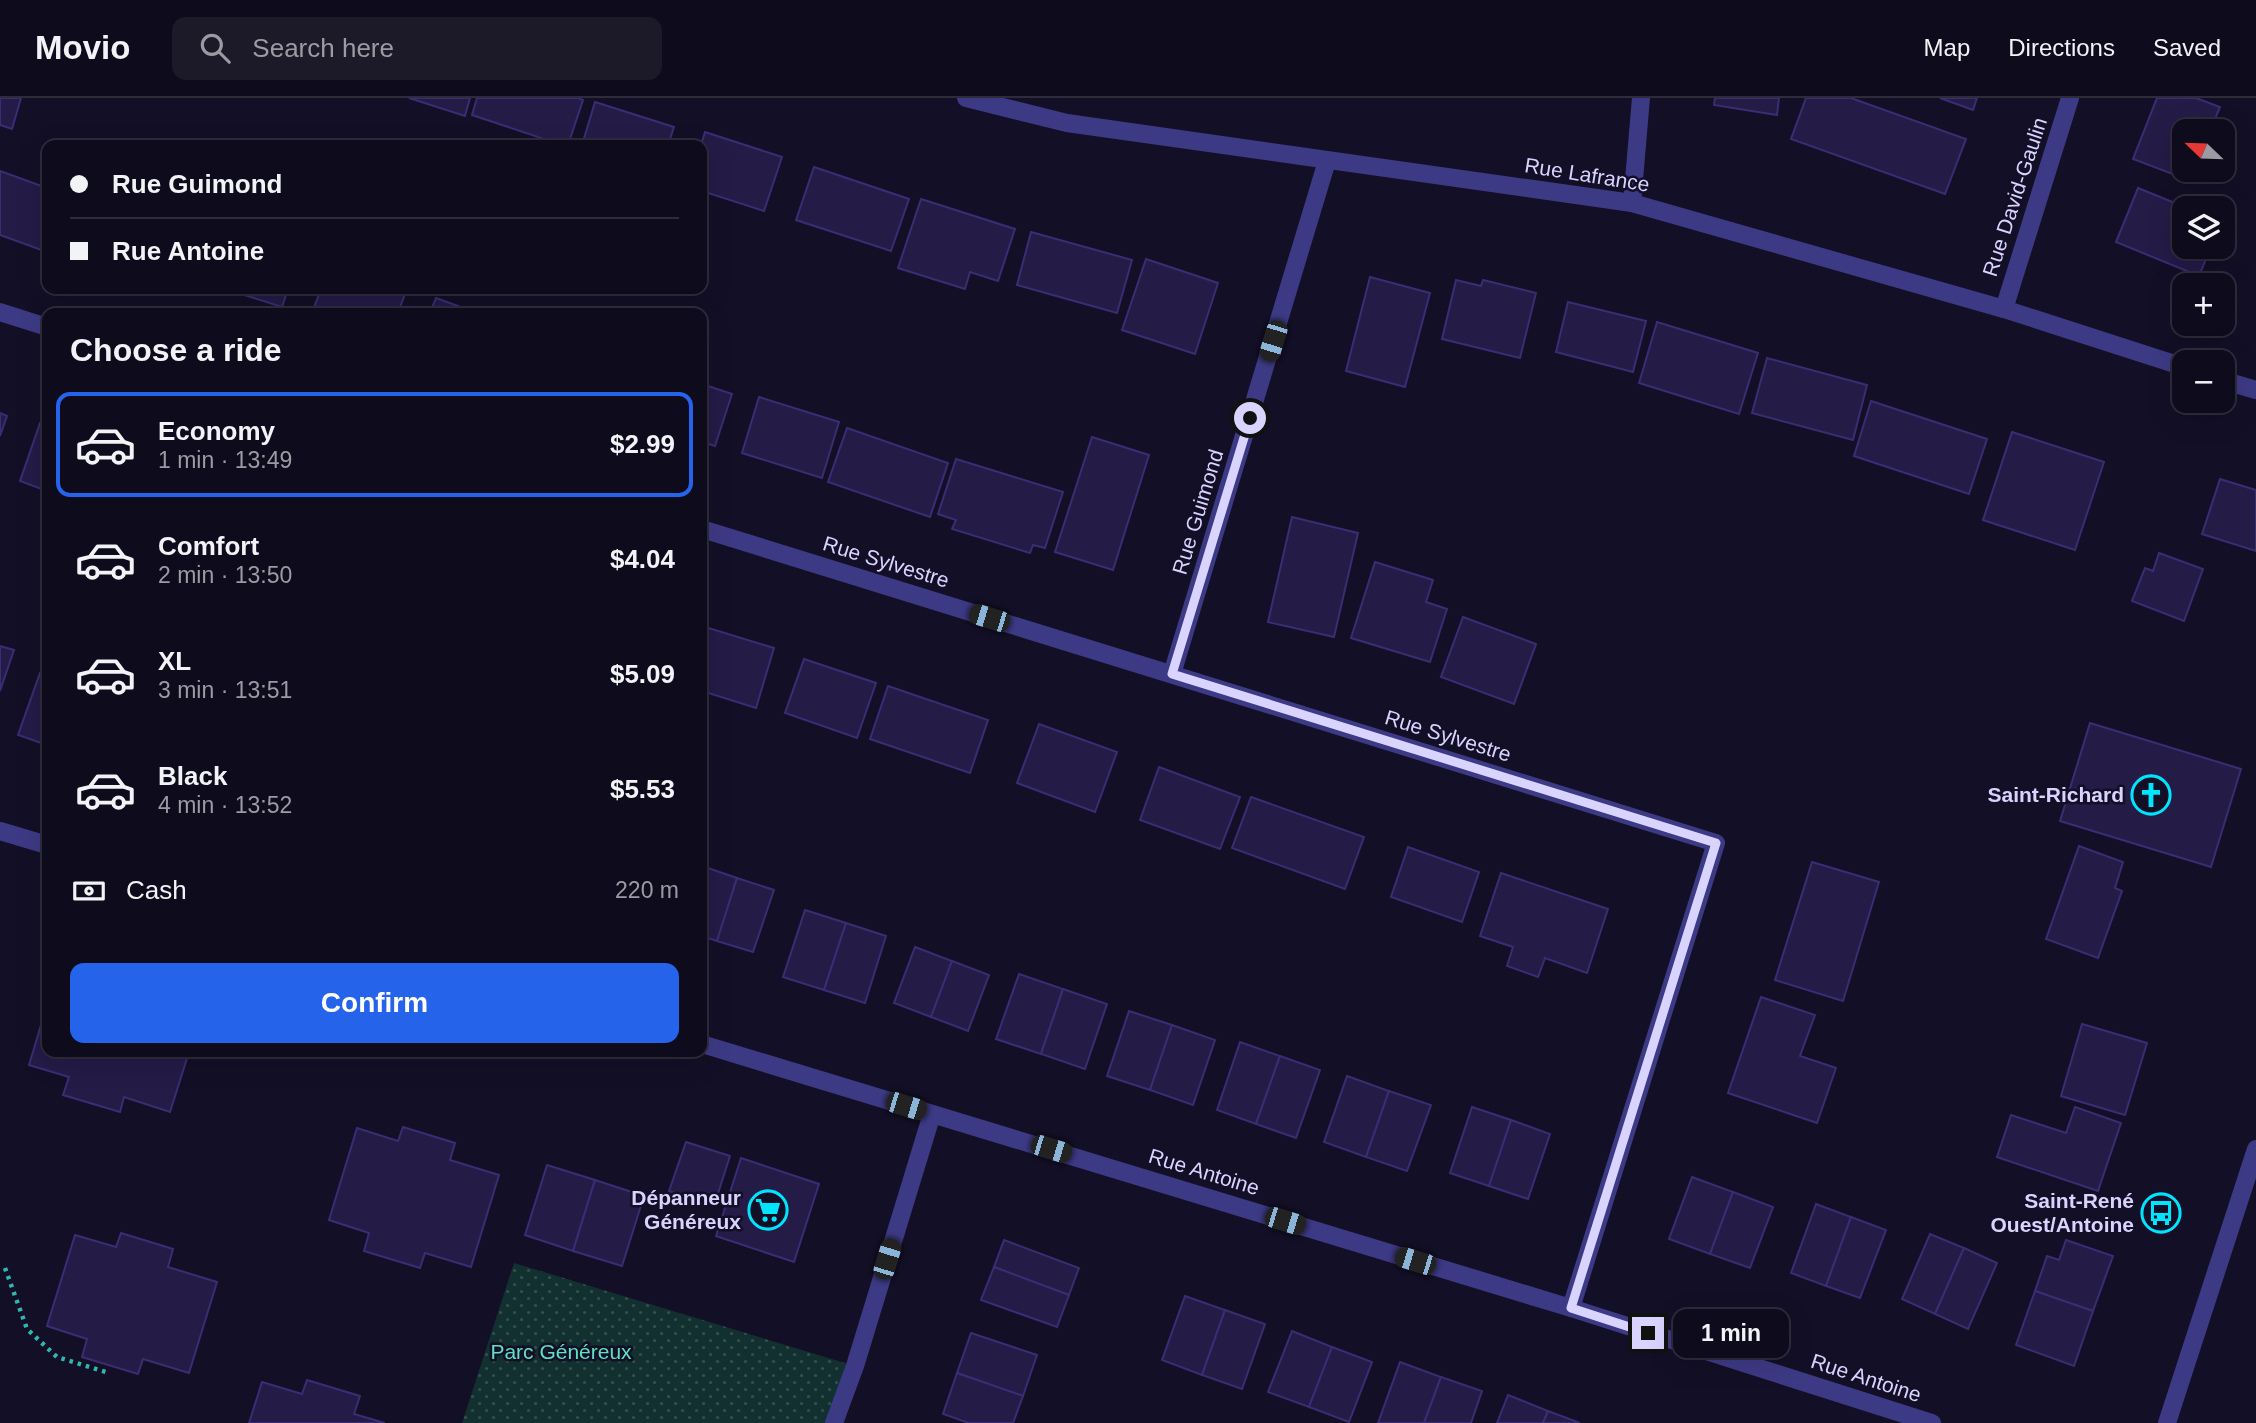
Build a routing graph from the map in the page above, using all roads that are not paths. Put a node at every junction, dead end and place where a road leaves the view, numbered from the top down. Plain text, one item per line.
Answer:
1 (966, 98) edge
2 (1642, 98) edge
3 (2070, 98) edge
4 (1000, 103) edge
5 (1327, 161) junction
6 (1632, 203) junction
7 (2004, 309) junction
8 (0, 312) edge
9 (42, 325) edge
10 (2172, 363) edge
11 (2235, 384) edge
12 (2256, 390) edge
13 (707, 531) edge
14 (1172, 674) junction
15 (0, 831) edge
16 (42, 844) edge
17 (707, 1046) edge
18 (932, 1114) junction
19 (2256, 1149) edge
20 (1571, 1308) junction
21 (834, 1423) edge
22 (1932, 1423) edge
23 (2167, 1423) edge

1 - 4 street, Rue Lafrance
2 - 6 street
3 - 7 street, Rue David-Gaulin
4 - 5 street, Rue Lafrance
5 - 6 street, Rue Lafrance
5 - 14 street, Rue Guimond
6 - 7 street, Rue Lafrance
7 - 10 street, Rue Lafrance
8 - 9 street
11 - 12 street
13 - 14 street, Rue Sylvestre
14 - 20 street, Rue Sylvestre
15 - 16 street
17 - 18 street, Rue Antoine
18 - 20 street, Rue Antoine
18 - 21 street
19 - 23 street
20 - 22 street, Rue Antoine

